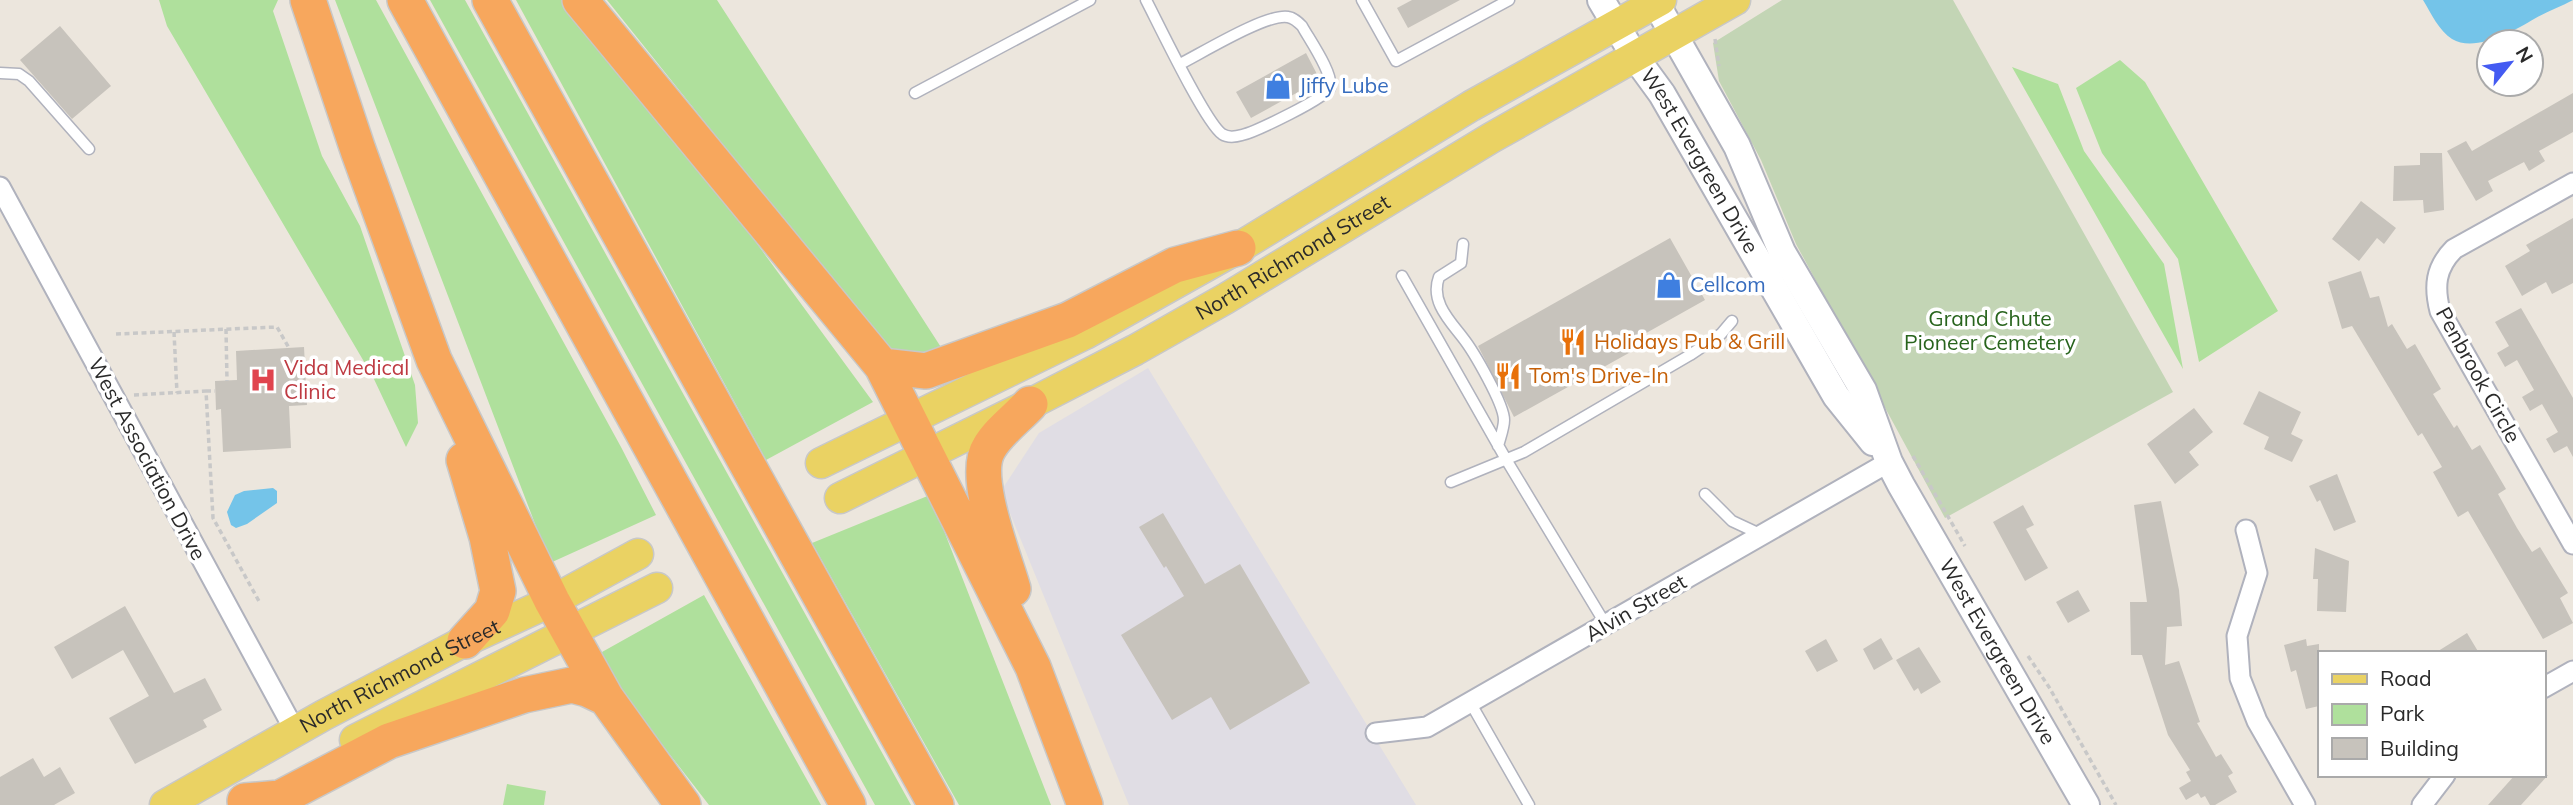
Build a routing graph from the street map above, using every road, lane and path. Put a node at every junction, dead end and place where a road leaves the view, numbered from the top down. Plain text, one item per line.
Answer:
1 (308, 0) edge
2 (405, 0) edge
3 (490, 0) edge
4 (580, 0) edge
5 (1090, 0) edge
6 (1146, 0) edge
7 (1362, 0) edge
8 (1509, 0) edge
9 (1735, 0) edge
10 (1649, 3) edge
11 (1608, 13) edge
12 (1674, 35) junction
13 (1641, 54) junction
14 (1180, 64) junction
15 (0, 73) edge
16 (915, 93) dead end
17 (89, 149) dead end
18 (2573, 183) edge
19 (0, 187) edge
20 (1464, 244) dead end
21 (1238, 248) junction
22 (1402, 276) dead end
23 (1816, 311) junction
24 (1732, 321) dead end
25 (226, 329) junction
26 (174, 332) junction
27 (116, 334) dead end
28 (289, 348) dead end
29 (434, 360) junction
30 (881, 366) junction
31 (227, 381) dead end
32 (206, 391) junction
33 (215, 391) dead end
34 (177, 393) junction
35 (113, 396) junction
36 (1030, 404) junction
37 (909, 419) junction
38 (1498, 446) junction
39 (928, 455) junction
40 (1507, 461) junction
41 (1889, 462) junction
42 (821, 463) dead end
43 (1451, 482) dead end
44 (1705, 494) dead end
45 (840, 498) dead end
46 (2246, 530) dead end
47 (1763, 535) junction
48 (2573, 544) edge
49 (638, 554) dead end
50 (657, 588) dead end
51 (552, 601) junction
52 (260, 603) dead end
53 (1606, 626) junction
54 (569, 632) junction
55 (465, 641) junction
56 (1033, 667) junction
57 (2573, 671) edge
58 (2545, 687) edge
59 (606, 698) junction
60 (1470, 702) junction
61 (295, 731) junction
62 (1376, 733) dead end
63 (2443, 777) edge
64 (241, 803) edge
65 (165, 805) edge
66 (683, 805) edge
67 (848, 805) edge
68 (936, 805) edge
69 (1085, 805) edge
70 (1529, 805) edge
71 (2086, 805) edge
72 (2305, 805) edge
73 (2422, 805) edge

1 - 29 highway
2 - 67 highway
3 - 68 highway
4 - 30 highway
5 - 16 lane
6 - 14 lane
7 - 8 lane
9 - 12 main road, North Richmond Street
10 - 11 main road, North Richmond Street
10 - 12 street, West Evergreen Drive
11 - 13 street, West Evergreen Drive
11 - 21 main road, North Richmond Street
12 - 13 main road, North Richmond Street
12 - 23 street, West Evergreen Drive
13 - 23 street
13 - 36 main road, North Richmond Street
13 - 41 street, West Evergreen Drive
14 - 14 lane
15 - 17 lane
18 - 48 street, Penbrook Circle
19 - 35 street, West Association Drive
20 - 38 lane
21 - 30 highway
21 - 37 main road, North Richmond Street
22 - 38 lane
23 - 41 street, West Evergreen Drive
24 - 40 lane
25 - 26 path
25 - 28 path
25 - 31 path
26 - 27 path
26 - 34 path
29 - 51 highway
29 - 55 highway
30 - 37 highway
32 - 33 path
32 - 34 path
32 - 52 path
34 - 35 path
35 - 61 street, West Association Drive
36 - 39 main road, North Richmond Street
36 - 56 highway
37 - 39 highway
37 - 42 main road, North Richmond Street
38 - 40 lane
39 - 45 main road, North Richmond Street
39 - 56 highway
40 - 43 lane
40 - 53 lane
41 - 47 street, Alvin Street
41 - 71 street, West Evergreen Drive
44 - 47 lane
46 - 72 street
47 - 53 street, Alvin Street
49 - 51 main road, North Richmond Street
50 - 54 main road, North Richmond Street
51 - 54 highway
51 - 55 main road, North Richmond Street
53 - 60 street, Alvin Street
54 - 59 highway
54 - 64 main road, North Richmond Street
55 - 61 main road, North Richmond Street
56 - 69 highway
57 - 58 street
59 - 64 highway
59 - 66 highway
60 - 62 street, Alvin Street
60 - 70 lane
61 - 65 main road, North Richmond Street
63 - 73 street

